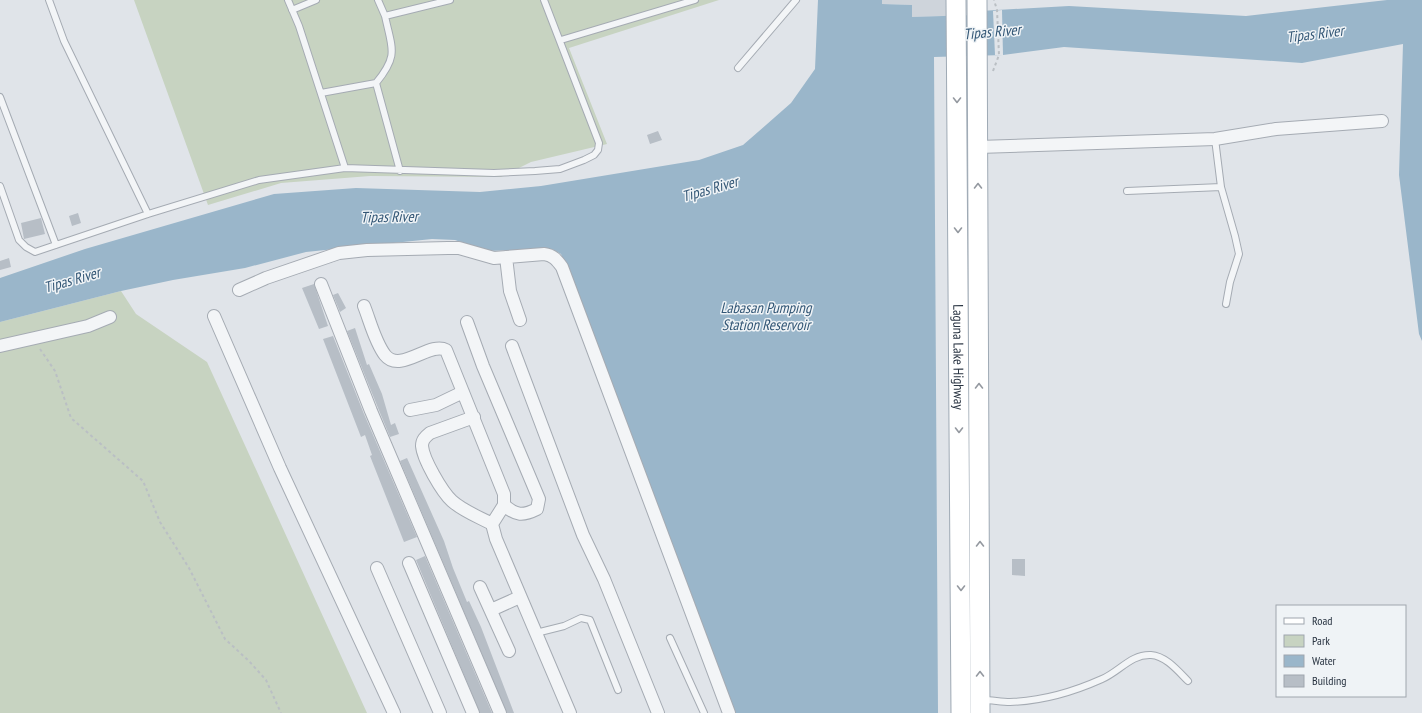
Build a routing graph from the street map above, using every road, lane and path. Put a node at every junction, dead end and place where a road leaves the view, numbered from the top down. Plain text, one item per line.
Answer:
1 (49, 0) edge
2 (288, 0) edge
3 (316, 0) edge
4 (378, 0) edge
5 (450, 0) edge
6 (544, 0) edge
7 (695, 0) edge
8 (796, 0) edge
9 (994, 0) edge
10 (977, 5) edge
11 (956, 7) edge
12 (292, 10) junction
13 (385, 16) junction
14 (561, 40) junction
15 (999, 55) dead end
16 (738, 68) dead end
17 (376, 83) junction
18 (321, 93) junction
19 (0, 97) edge
20 (1382, 121) dead end
21 (1215, 139) junction
22 (978, 147) junction
23 (345, 168) junction
24 (400, 171) junction
25 (0, 186) edge
26 (1220, 187) junction
27 (1127, 191) dead end
28 (148, 214) junction
29 (56, 245) junction
30 (506, 257) junction
31 (321, 284) dead end
32 (239, 290) dead end
33 (1226, 304) dead end
34 (364, 306) dead end
35 (214, 316) dead end
36 (110, 317) dead end
37 (520, 320) dead end
38 (467, 322) dead end
39 (34, 339) junction
40 (0, 346) edge
41 (512, 346) dead end
42 (463, 392) junction
43 (410, 410) dead end
44 (474, 417) junction
45 (504, 505) junction
46 (492, 524) junction
47 (410, 563) dead end
48 (960, 564) junction
49 (980, 564) junction
50 (377, 568) dead end
51 (480, 587) dead end
52 (520, 597) junction
53 (491, 610) junction
54 (536, 633) junction
55 (670, 638) dead end
56 (509, 651) dead end
57 (1188, 681) dead end
58 (618, 690) dead end
59 (980, 706) edge
60 (281, 713) edge
61 (394, 713) edge
62 (440, 713) edge
63 (474, 713) edge
64 (500, 713) edge
65 (570, 713) edge
66 (658, 713) edge
67 (704, 713) edge
68 (728, 713) edge
69 (961, 713) edge

1 - 28 lane
2 - 12 lane
3 - 12 lane
4 - 13 lane
5 - 13 lane
6 - 14 lane
7 - 14 lane
8 - 16 lane
9 - 15 path
10 - 22 main road, Laguna Lake Highway
11 -> 48 main road, Laguna Lake Highway
12 - 18 lane
13 - 17 lane
14 - 24 lane
17 - 18 lane
17 - 24 lane
18 - 23 lane
19 - 29 lane
20 - 21 street
21 - 22 street
21 - 26 lane
49 -> 22 main road, Laguna Lake Highway
23 - 24 lane
23 - 28 lane
25 - 29 lane
26 - 27 lane
26 - 33 lane
28 - 29 lane
30 - 32 street
30 - 37 street
30 - 68 street
31 - 64 street
34 - 42 street
35 - 61 street
36 - 39 street
38 - 45 street
39 - 40 street
39 - 60 path
41 - 66 street
42 - 43 street
42 - 44 street
44 - 45 street
44 - 46 street
45 - 46 street
46 - 52 street
47 - 63 street
48 - 49 main road
48 -> 69 main road, Laguna Lake Highway
59 -> 49 main road, Laguna Lake Highway
50 - 62 street
51 - 53 street
52 - 53 street
52 - 54 street
53 - 56 street
54 - 58 lane
54 - 65 street
55 - 67 lane
57 - 59 lane

